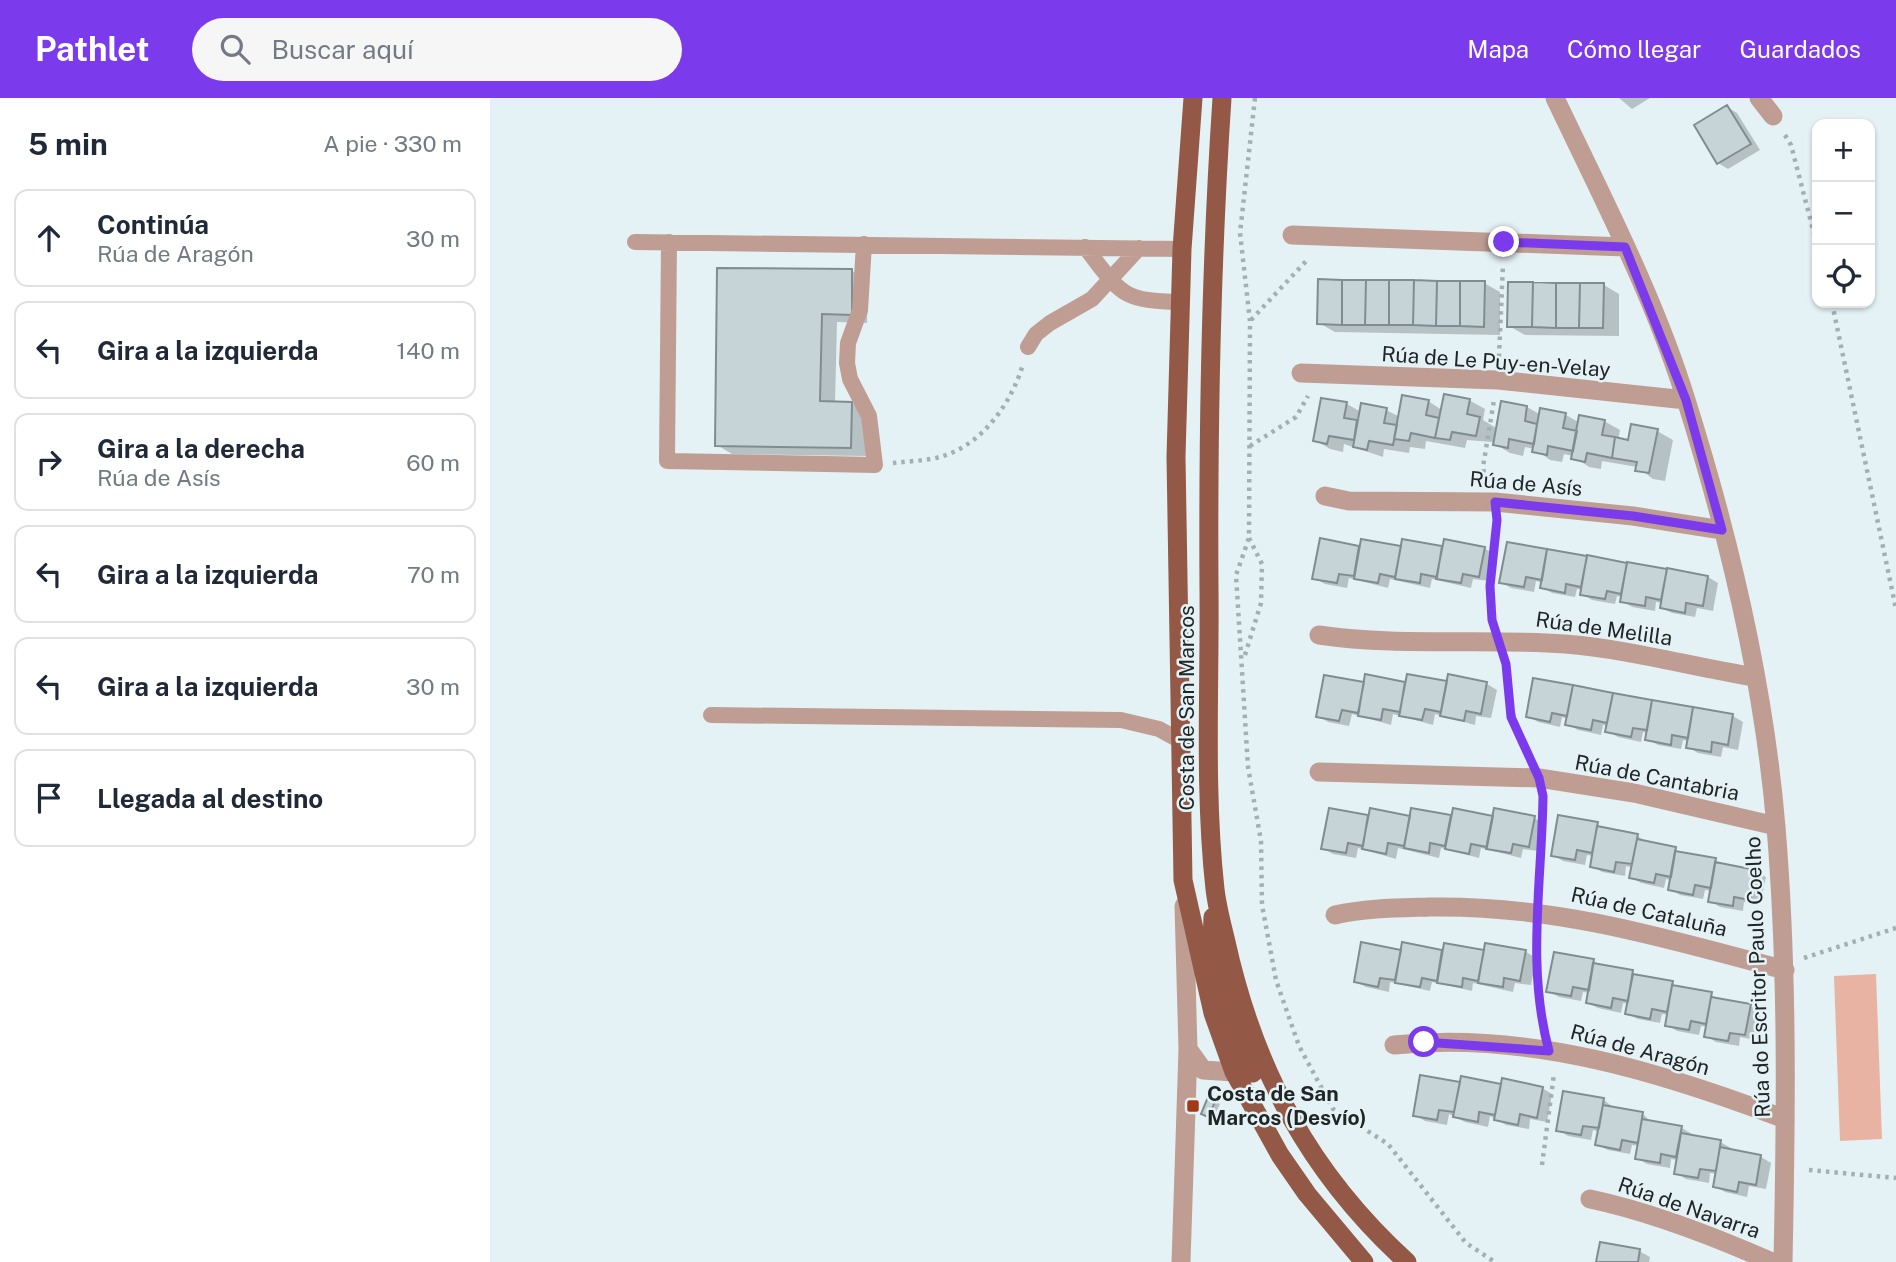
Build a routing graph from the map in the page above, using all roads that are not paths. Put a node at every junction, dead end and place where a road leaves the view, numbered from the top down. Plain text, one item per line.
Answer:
1 (1193, 98) edge
2 (1206, 98) edge
3 (1222, 98) edge
4 (1555, 98) edge
5 (1759, 98) edge
6 (1773, 116) road end
7 (1187, 169) junction
8 (1292, 235) dead end
9 (635, 242) dead end
10 (669, 242) junction
11 (864, 244) junction
12 (1085, 247) junction
13 (1625, 247) junction
14 (1139, 248) junction
15 (1182, 249) junction
16 (1112, 281) junction
17 (1180, 302) junction
18 (1028, 347) road end
19 (1311, 374) road end
20 (1686, 400) junction
21 (1325, 496) dead end
22 (1722, 530) junction
23 (1320, 635) dead end
24 (1755, 677) junction
25 (711, 715) dead end
26 (1180, 740) junction
27 (1319, 772) dead end
28 (1776, 826) junction
29 (1183, 880) junction
30 (1215, 891) junction
31 (1335, 915) dead end
32 (1785, 970) junction
33 (1213, 1013) junction
34 (1233, 1026) junction
35 (1395, 1045) dead end
36 (1188, 1049) junction
37 (1242, 1051) junction
38 (1203, 1070) junction
39 (1234, 1072) junction
40 (1186, 1105) junction
41 (1284, 1110) junction
42 (1786, 1119) junction
43 (1590, 1199) dead end
44 (1181, 1262) edge
45 (1364, 1262) edge
46 (1407, 1262) edge
47 (1772, 1262) edge
48 (1783, 1262) edge

1 - 7 main road, Costa de San Marcos
2 - 7 main road
3 - 30 main road, Costa de San Marcos
4 - 13 street, Rúa do Escritor Paulo Coelho
5 - 6 street
7 - 15 main road, Costa de San Marcos
8 - 13 street
9 - 10 lane
10 - 11 lane
10 - 11 lane
11 - 12 lane
12 - 14 lane
12 - 16 lane
13 - 20 street, Rúa do Escritor Paulo Coelho
14 - 15 lane
14 - 16 lane
15 - 17 main road, Costa de San Marcos
16 - 17 lane
16 - 18 lane
17 - 26 main road, Costa de San Marcos
19 - 20 street, Rúa de Le Puy-en-Velay
20 - 22 street, Rúa do Escritor Paulo Coelho
21 - 22 street, Rúa de Asís
22 - 24 street, Rúa do Escritor Paulo Coelho
23 - 24 street, Rúa de Melilla
24 - 28 street, Rúa do Escritor Paulo Coelho
25 - 26 lane
26 - 29 main road, Costa de San Marcos
27 - 28 street, Rúa de Cantabria
28 - 32 street, Rúa do Escritor Paulo Coelho
29 - 33 main road, Costa de San Marcos
29 - 36 street
30 - 34 main road
30 - 41 main road, Costa de San Marcos
31 - 32 street, Rúa de Cataluña
32 - 42 street, Rúa do Escritor Paulo Coelho
33 - 34 main road
33 - 36 street
33 - 39 main road, Costa de San Marcos
34 - 37 main road
35 - 42 street, Rúa de Aragón
36 - 38 street
36 - 40 street
37 - 39 main road
37 - 41 main road
38 - 39 street
38 - 40 street
39 - 45 main road, Costa de San Marcos
40 - 44 street
41 - 46 main road, Costa de San Marcos
42 - 48 street, Rúa do Escritor Paulo Coelho
43 - 47 street, Rúa de Navarra

